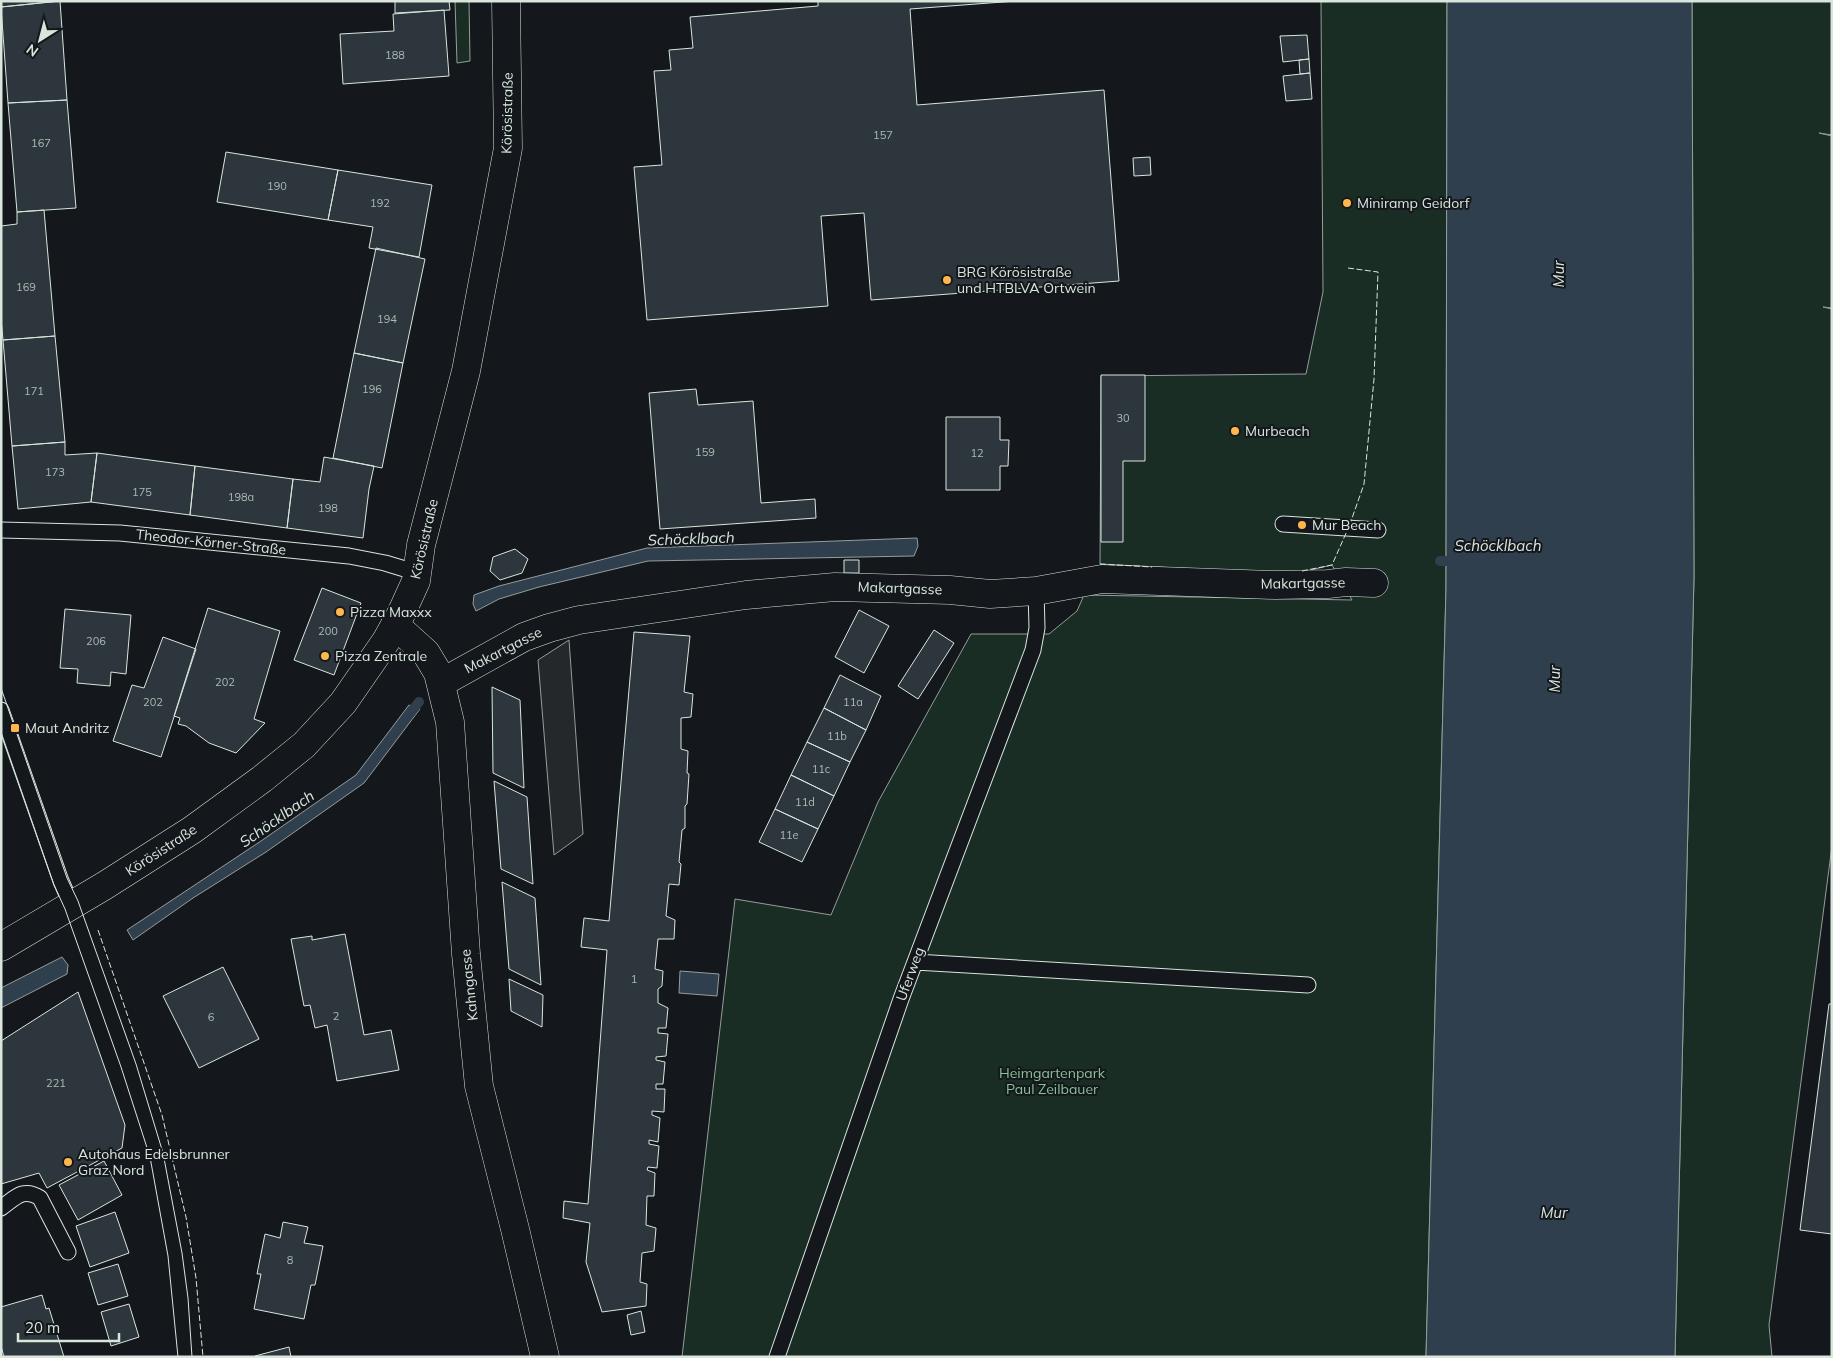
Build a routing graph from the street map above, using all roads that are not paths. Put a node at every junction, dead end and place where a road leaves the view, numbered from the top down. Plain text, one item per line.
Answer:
1 (506, 1) edge
2 (1283, 524) dead end
3 (1, 530) edge
4 (1378, 530) dead end
5 (418, 573) junction
6 (1374, 583) dead end
7 (1036, 592) junction
8 (396, 625) junction
9 (435, 669) junction
10 (1, 710) edge
11 (72, 906) junction
12 (1, 947) edge
13 (915, 962) junction
14 (1308, 985) dead end
15 (1, 1208) edge
16 (68, 1252) dead end
17 (545, 1357) edge
18 (777, 1357) edge

1 - 5 street, Körösistraße
2 - 4 lane
3 - 5 lane, Theodor-Körner-Straße
5 - 8 street, Körösistraße
6 - 7 street, Makartgasse
7 - 9 street, Makartgasse
7 - 13 lane, Uferweg
8 - 9 street
8 - 11 street, Körösistraße
9 - 17 street, Kahngasse
10 - 11 lane
11 - 12 street, Körösistraße
13 - 14 lane
13 - 18 lane, Uferweg
15 - 16 lane

